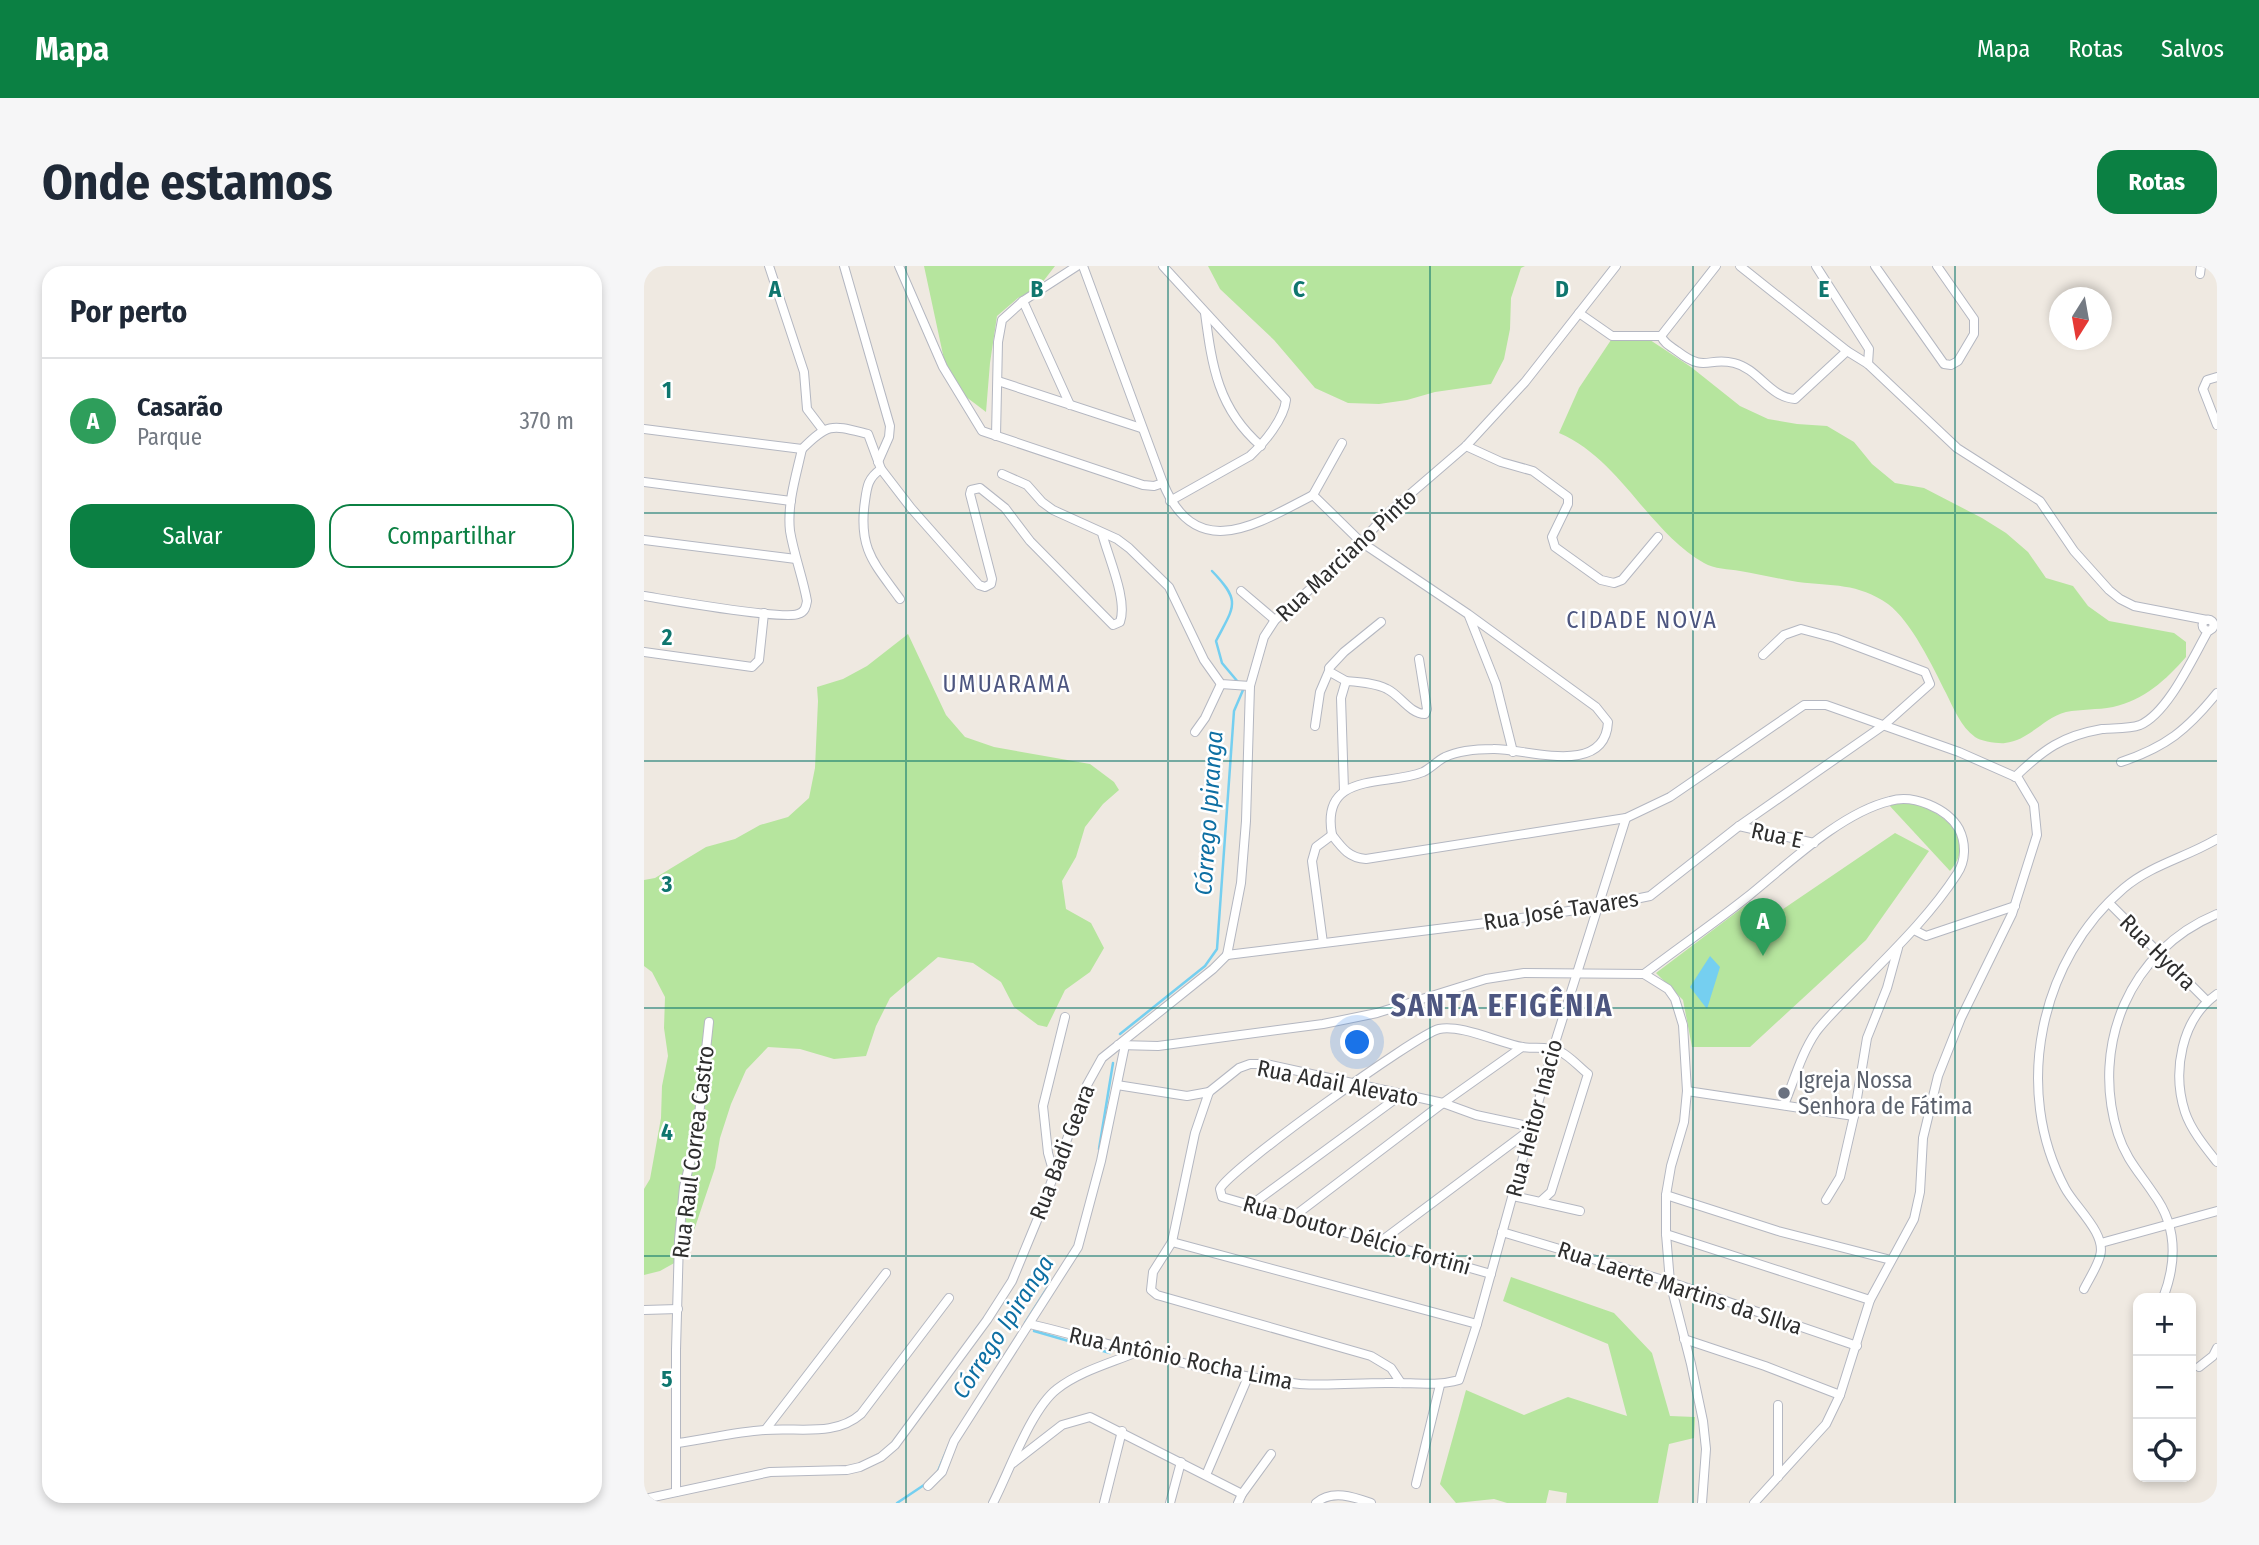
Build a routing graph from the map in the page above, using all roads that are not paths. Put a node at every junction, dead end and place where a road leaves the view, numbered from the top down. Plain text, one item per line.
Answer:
1 (769, 266) edge
2 (844, 266) edge
3 (899, 266) edge
4 (1077, 266) edge
5 (1083, 266) edge
6 (1163, 266) edge
7 (1616, 266) edge
8 (1716, 266) edge
9 (1740, 266) edge
10 (1816, 266) edge
11 (1875, 266) edge
12 (1937, 266) edge
13 (1023, 301) junction
14 (1205, 313) junction
15 (1578, 313) junction
16 (1661, 336) junction
17 (1847, 351) junction
18 (1868, 364) junction
19 (2217, 377) edge
20 (998, 381) junction
21 (1070, 405) junction
22 (2217, 425) edge
23 (1141, 428) junction
24 (644, 429) edge
25 (823, 430) junction
26 (996, 436) junction
27 (1342, 443) dead end
28 (1261, 446) junction
29 (1466, 446) junction
30 (802, 449) junction
31 (880, 466) junction
32 (1002, 474) dead end
33 (644, 482) edge
34 (1163, 483) junction
35 (1313, 495) junction
36 (791, 501) junction
37 (1170, 501) junction
38 (1102, 533) junction
39 (1658, 537) dead end
40 (644, 540) edge
41 (1361, 542) junction
42 (796, 559) junction
43 (1241, 591) dead end
44 (644, 596) edge
45 (900, 599) dead end
46 (764, 613) junction
47 (1468, 614) junction
48 (1275, 620) junction
49 (1381, 622) dead end
50 (2210, 625) edge
51 (644, 652) edge
52 (1763, 655) dead end
53 (1419, 659) dead end
54 (1329, 671) junction
55 (1346, 681) junction
56 (1221, 684) junction
57 (1248, 686) junction
58 (2217, 693) edge
59 (1884, 725) junction
60 (1315, 726) dead end
61 (1195, 732) dead end
62 (1513, 752) junction
63 (2121, 762) dead end
64 (2015, 777) junction
65 (1345, 790) junction
66 (1626, 818) junction
67 (1740, 827) junction
68 (1332, 835) junction
69 (2217, 839) edge
70 (1814, 843) junction
71 (2109, 903) junction
72 (2015, 906) junction
73 (1596, 907) junction
74 (2217, 914) edge
75 (1914, 930) junction
76 (1323, 943) junction
77 (1899, 945) junction
78 (2157, 953) junction
79 (1227, 955) junction
80 (1644, 974) junction
81 (1576, 975) junction
82 (2217, 994) edge
83 (2207, 1001) junction
84 (1065, 1017) dead end
85 (709, 1022) dead end
86 (1122, 1045) junction
87 (1522, 1047) junction
88 (1553, 1049) junction
89 (1355, 1082) junction
90 (1117, 1085) junction
91 (1209, 1091) junction
92 (1687, 1091) junction
93 (1402, 1094) junction
94 (1443, 1103) junction
95 (1784, 1105) junction
96 (1854, 1116) junction
97 (1532, 1128) junction
98 (2217, 1162) edge
99 (1054, 1174) junction
100 (1666, 1195) junction
101 (1513, 1196) junction
102 (1826, 1200) dead end
103 (1540, 1202) junction
104 (1251, 1205) junction
105 (1580, 1211) dead end
106 (2217, 1212) edge
107 (1293, 1217) junction
108 (2170, 1224) junction
109 (1502, 1232) junction
110 (1666, 1234) junction
111 (1172, 1242) junction
112 (1380, 1242) junction
113 (2101, 1242) junction
114 (1891, 1260) junction
115 (886, 1273) dead end
116 (1491, 1274) junction
117 (1670, 1282) junction
118 (2084, 1289) dead end
119 (2165, 1293) edge
120 (949, 1298) dead end
121 (1870, 1300) junction
122 (678, 1309) junction
123 (644, 1310) edge
124 (1030, 1324) junction
125 (1477, 1324) junction
126 (1684, 1339) junction
127 (1857, 1346) junction
128 (2217, 1348) edge
129 (1138, 1352) junction
130 (2199, 1367) dead end
131 (1248, 1377) junction
132 (1459, 1380) joint
133 (1401, 1383) junction
134 (1440, 1385) junction
135 (1840, 1395) junction
136 (1778, 1405) dead end
137 (766, 1429) junction
138 (1122, 1431) junction
139 (678, 1443) junction
140 (1271, 1454) dead end
141 (1181, 1462) junction
142 (1013, 1463) junction
143 (1206, 1475) junction
144 (1779, 1477) junction
145 (1416, 1484) dead end
146 (928, 1486) dead end
147 (676, 1492) junction
148 (1242, 1494) junction
149 (644, 1499) edge
150 (993, 1503) edge
151 (1104, 1503) edge
152 (1170, 1503) edge
153 (1238, 1503) edge
154 (1316, 1503) edge
155 (1371, 1503) edge
156 (1702, 1503) edge
157 (1754, 1503) edge

1 - 25 street
2 - 31 street
3 - 26 street
4 - 13 street
5 - 23 street
6 - 14 street
7 - 15 street, Rua Marciano Pinto
8 - 16 street
9 - 17 street
10 - 18 street
11 - 12 street
13 - 20 street
13 - 21 street
14 - 28 street
14 - 28 street
15 - 16 street
15 - 29 street, Rua Marciano Pinto
16 - 17 street
17 - 18 street
18 - 50 street
19 - 22 street
20 - 21 street
20 - 26 street
21 - 23 street
23 - 34 street
24 - 30 street
25 - 30 street
25 - 31 street
26 - 34 street
27 - 35 street
28 - 37 street
29 - 39 street
29 - 41 street, Rua Marciano Pinto
30 - 36 street
31 - 38 street
31 - 45 street
32 - 38 street
33 - 36 street
34 - 37 street
35 - 37 street
35 - 41 street
36 - 42 street
38 - 56 street
40 - 42 street
41 - 47 street
41 - 48 street, Rua Marciano Pinto
42 - 46 street
43 - 48 street
44 - 46 street
46 - 51 street
47 - 62 street
47 - 62 street
48 - 57 street, Rua Marciano Pinto
49 - 54 street
50 - 64 street
52 - 59 street, Rua José Tavares
53 - 55 street
54 - 55 street
54 - 60 street
55 - 65 street
56 - 57 street
56 - 61 street
57 - 79 street, Rua Marciano Pinto
58 - 63 street
59 - 64 street
59 - 66 street
59 - 67 street, Rua José Tavares
62 - 65 street
64 - 72 street
65 - 68 street
66 - 68 street
66 - 73 street, Rua Heitor Inácio
67 - 70 street, Rua E
67 - 73 street, Rua José Tavares
68 - 76 street
69 - 71 street
70 - 75 street
70 - 80 street
71 - 78 street, Rua Hydra
71 - 113 street
72 - 75 street
72 - 114 street
73 - 76 street, Rua José Tavares
73 - 81 street, Rua Heitor Inácio
74 - 78 street
75 - 77 street
76 - 79 street, Rua José Tavares
77 - 95 street
77 - 96 street
78 - 83 street, Rua Hydra
78 - 108 street
79 - 86 street, Rua Badi Geara
80 - 81 street
80 - 92 street
81 - 86 street
81 - 88 street, Rua Heitor Inácio
82 - 83 street
83 - 98 street
84 - 99 street
85 - 122 street, Rua Raul Correa Castro
86 - 90 street
86 - 99 street, Rua Badi Geara
87 - 88 street
87 - 89 street
87 - 94 street
88 - 97 street, Rua Heitor Inácio
88 - 103 street
89 - 91 street, Rua Adail Alevato
89 - 93 street, Rua Adail Alevato
89 - 104 street, Rua Doutor Délcio Fortini
90 - 91 street
90 - 124 street
91 - 111 street
92 - 95 street
92 - 100 street
93 - 94 street, Rua Adail Alevato
93 - 104 street
94 - 97 street, Rua Adail Alevato
94 - 107 street
95 - 96 street
96 - 102 street
97 - 101 street, Rua Heitor Inácio
97 - 112 street
99 - 147 street, Rua Badi Geara
100 - 110 street
100 - 114 street
101 - 103 street
101 - 109 street, Rua Heitor Inácio
103 - 105 street
104 - 107 street, Rua Doutor Délcio Fortini
106 - 108 street
107 - 112 street, Rua Doutor Délcio Fortini
108 - 113 street
108 - 119 street
109 - 116 street, Rua Heitor Inácio
109 - 117 street, Rua Laerte Martins da SIlva
110 - 117 street
110 - 121 street
111 - 125 street
111 - 133 street
112 - 116 street, Rua Doutor Délcio Fortini
113 - 118 street
114 - 121 street
115 - 137 street
116 - 125 street, Rua Heitor Inácio
117 - 126 street
117 - 127 street, Rua Laerte Martins da SIlva
120 - 137 street
121 - 127 street
122 - 123 street
122 - 139 street, Rua Raul Correa Castro
124 - 129 street, Rua Antônio Rocha Lima
124 - 146 street
125 - 132 street, Rua Heitor Inácio
126 - 135 street
126 - 156 street
127 - 135 street
128 - 130 street
129 - 131 street, Rua Antônio Rocha Lima
129 - 142 street
131 - 133 street, Rua Antônio Rocha Lima
131 - 143 street
132 - 134 street, Rua Antônio Rocha Lima
133 - 134 street, Rua Antônio Rocha Lima
134 - 145 street
135 - 144 street
136 - 144 street
137 - 139 street
138 - 141 street
138 - 142 street
138 - 151 street
139 - 147 street, Rua Raul Correa Castro
140 - 148 street
141 - 143 street
141 - 152 street
142 - 150 street
143 - 148 street
144 - 157 street
147 - 149 street, Rua Badi Geara
148 - 153 street
154 - 155 street

